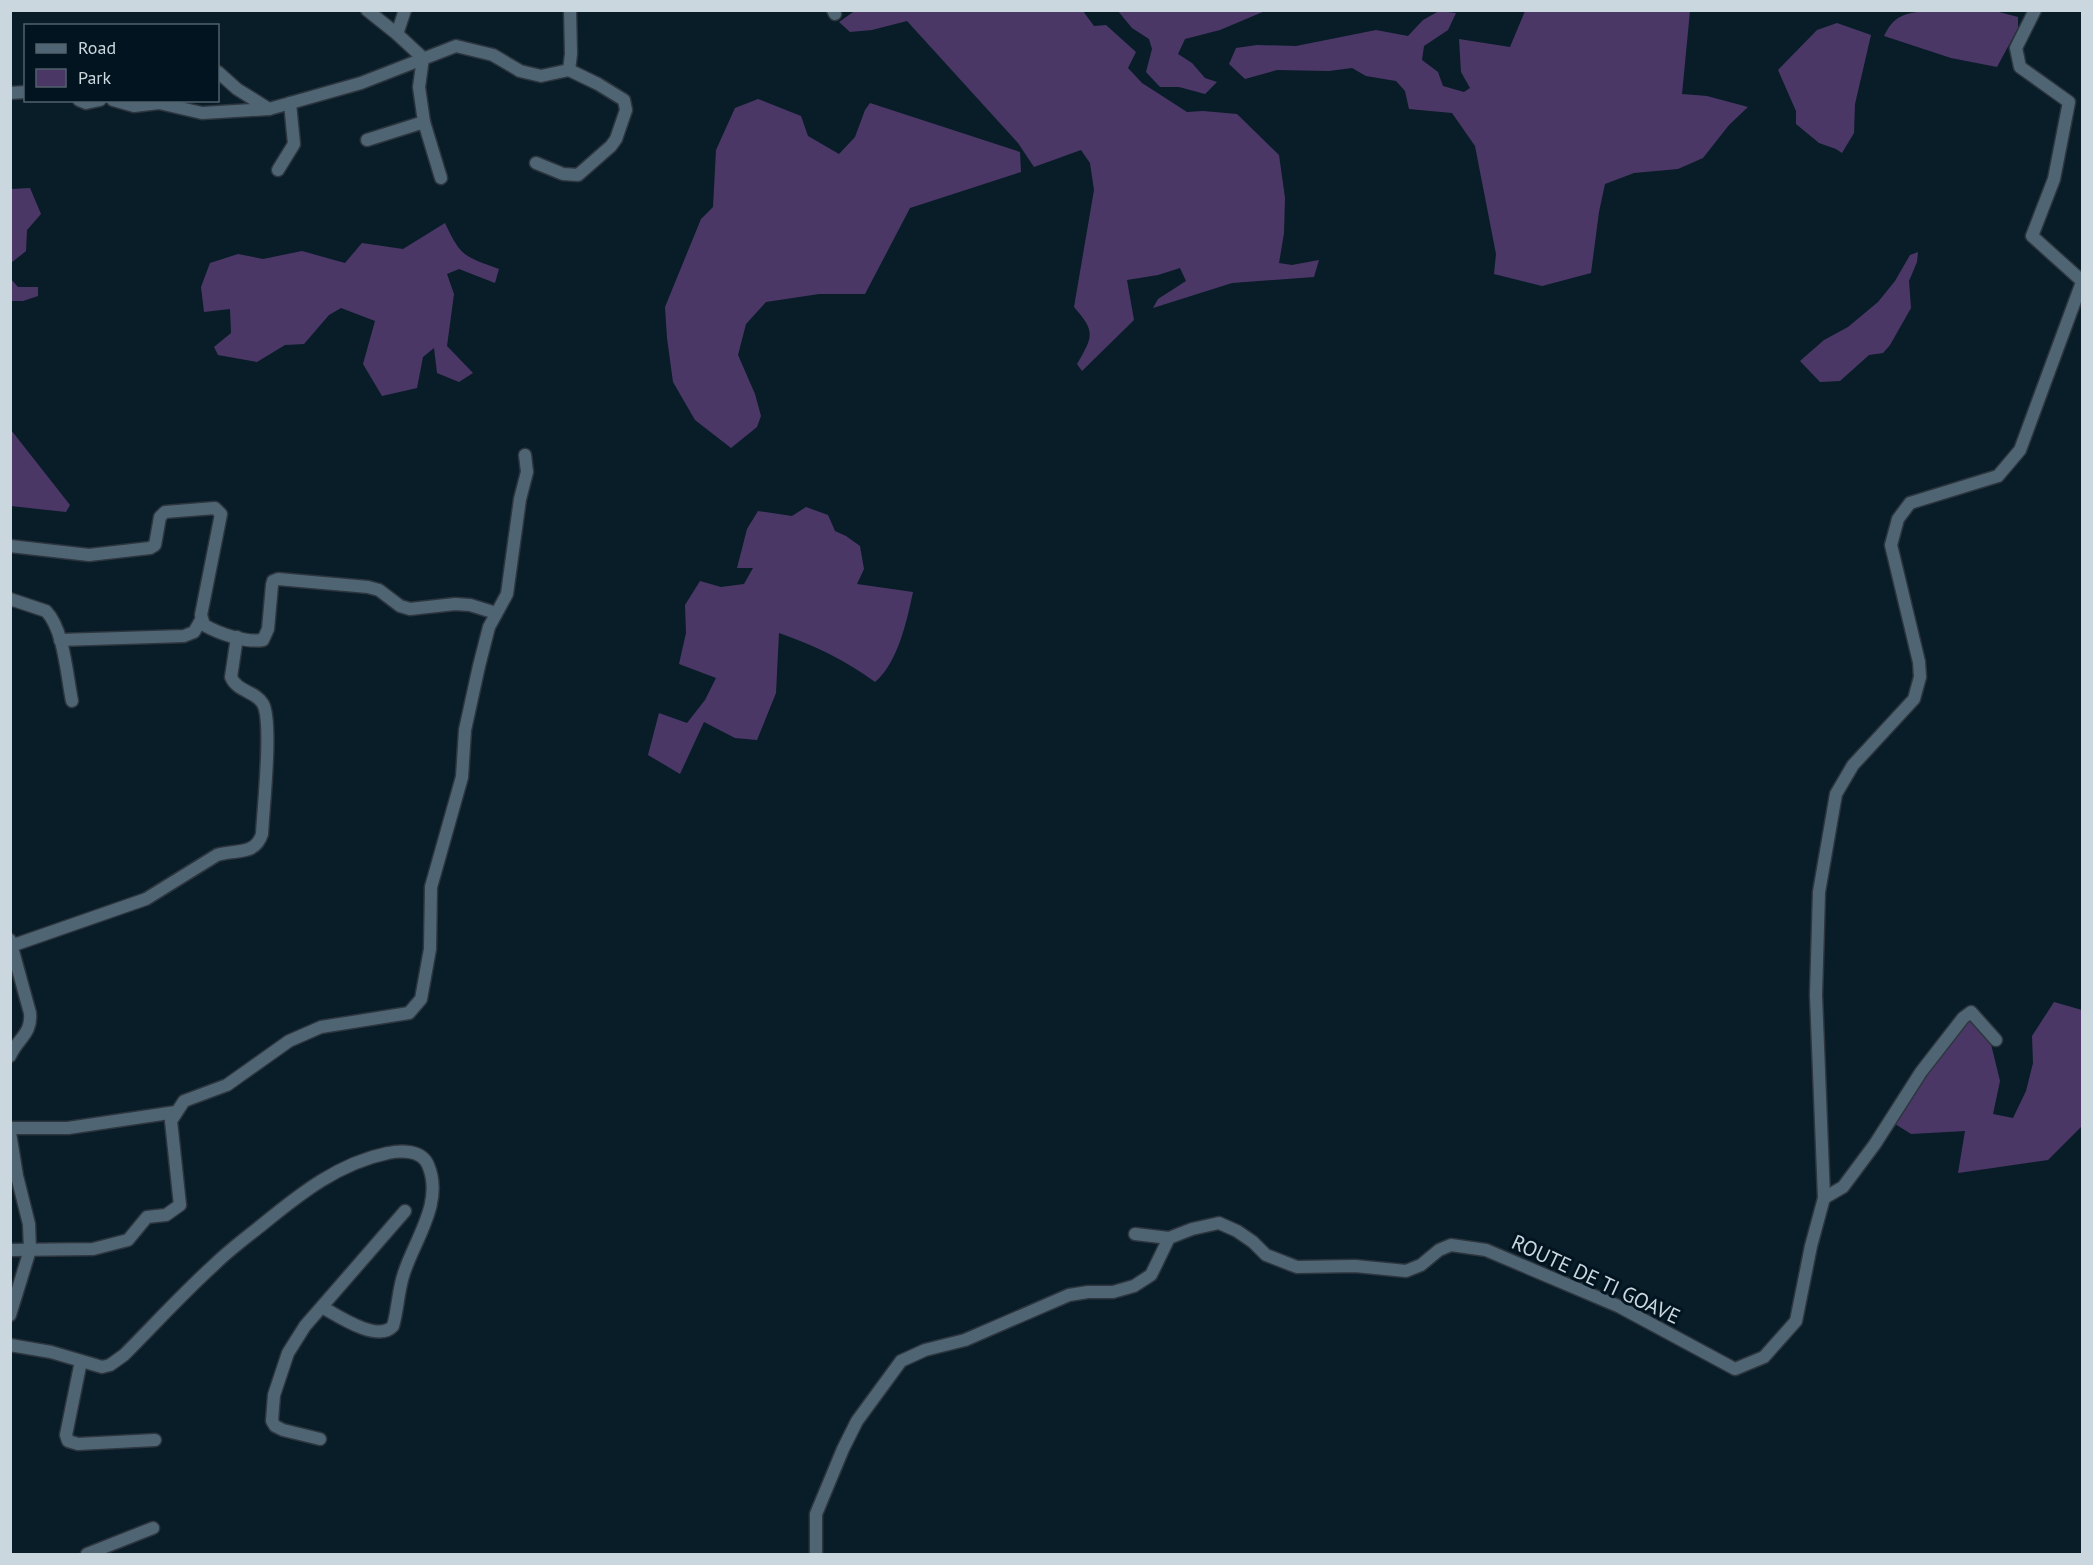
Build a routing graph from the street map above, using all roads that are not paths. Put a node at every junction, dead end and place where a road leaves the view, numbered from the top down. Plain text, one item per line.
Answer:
1 (367, 10) edge
2 (405, 10) edge
3 (570, 10) edge
4 (2035, 10) edge
5 (397, 33) junction
6 (423, 58) junction
7 (569, 70) junction
8 (219, 73) edge
9 (120, 102) edge
10 (290, 103) junction
11 (269, 109) junction
12 (424, 122) junction
13 (367, 140) dead end
14 (536, 163) dead end
15 (278, 170) dead end
16 (441, 178) dead end
17 (2082, 281) edge
18 (525, 455) dead end
19 (10, 546) edge
20 (10, 599) edge
21 (496, 613) junction
22 (201, 620) junction
23 (237, 637) junction
24 (60, 640) junction
25 (72, 701) dead end
26 (10, 940) edge
27 (11, 946) edge
28 (1996, 1040) dead end
29 (10, 1056) edge
30 (177, 1112) junction
31 (10, 1128) edge
32 (10, 1133) edge
33 (14, 1177) edge
34 (1824, 1198) junction
35 (405, 1211) dead end
36 (1135, 1234) dead end
37 (1169, 1238) junction
38 (10, 1250) edge
39 (30, 1250) junction
40 (322, 1307) junction
41 (10, 1315) edge
42 (10, 1345) edge
43 (81, 1361) junction
44 (320, 1439) dead end
45 (155, 1440) dead end
46 (153, 1528) dead end
47 (87, 1554) edge
48 (816, 1554) edge

1 - 5 street
2 - 5 street
3 - 7 street
4 - 17 street, ROUTE DE TI GOAVE
5 - 6 street
6 - 7 street
6 - 10 street
6 - 12 street
7 - 14 street
8 - 11 street
9 - 11 street
10 - 11 street
10 - 15 street
12 - 13 street
12 - 16 street
17 - 34 street, ROUTE DE TI GOAVE
18 - 21 street
19 - 22 street
20 - 24 street
21 - 23 street
21 - 30 street
22 - 23 street
22 - 24 street
23 - 27 street
24 - 25 street
26 - 27 street
27 - 29 street
28 - 34 street
30 - 31 street
30 - 39 street
32 - 33 street
33 - 39 street
34 - 37 street, ROUTE DE TI GOAVE
35 - 40 street
36 - 37 street
37 - 48 street
38 - 39 street
39 - 41 street
40 - 43 street
40 - 44 street
42 - 43 street
43 - 45 street
46 - 47 street

